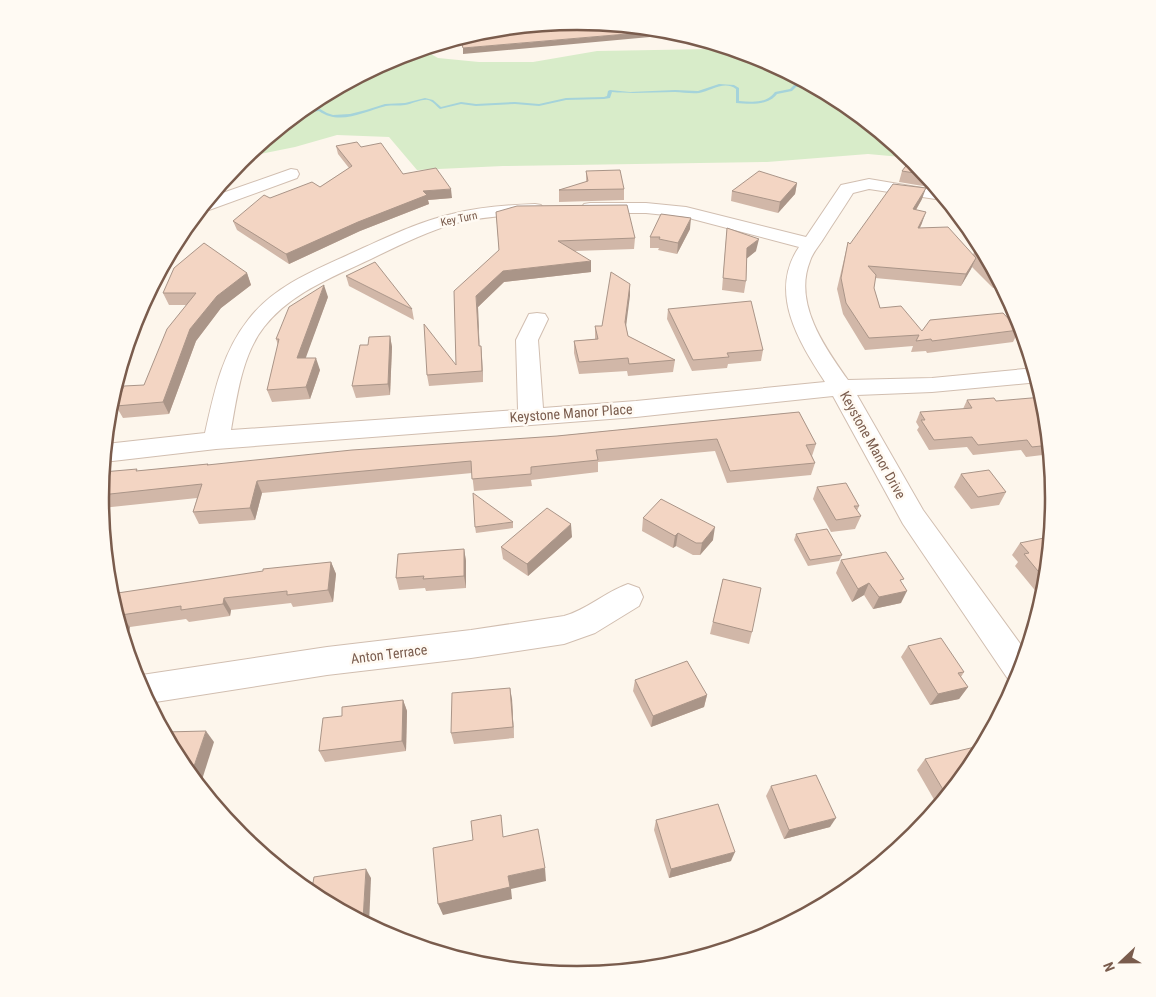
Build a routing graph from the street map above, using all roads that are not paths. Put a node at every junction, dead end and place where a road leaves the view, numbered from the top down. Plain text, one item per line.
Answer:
1 (525, 34) edge
2 (512, 35) edge
3 (291, 174) dead end
4 (935, 195) edge
5 (216, 201) edge
6 (809, 244) junction
7 (537, 319) dead end
8 (1031, 376) edge
9 (841, 388) junction
10 (531, 416) junction
11 (216, 440) junction
12 (113, 452) edge
13 (628, 597) dead end
14 (1016, 664) edge
15 (150, 688) edge

1 - 2 street
3 - 5 street
4 - 6 street, Keystone Manor Drive
6 - 9 street, Keystone Manor Drive
6 - 11 street, Key Turn
7 - 10 street
8 - 9 street, Keystone Manor Place
9 - 10 street, Keystone Manor Place
9 - 14 street, Keystone Manor Drive
10 - 11 street, Keystone Manor Place
11 - 12 street, Keystone Manor Place
13 - 15 street, Anton Terrace

